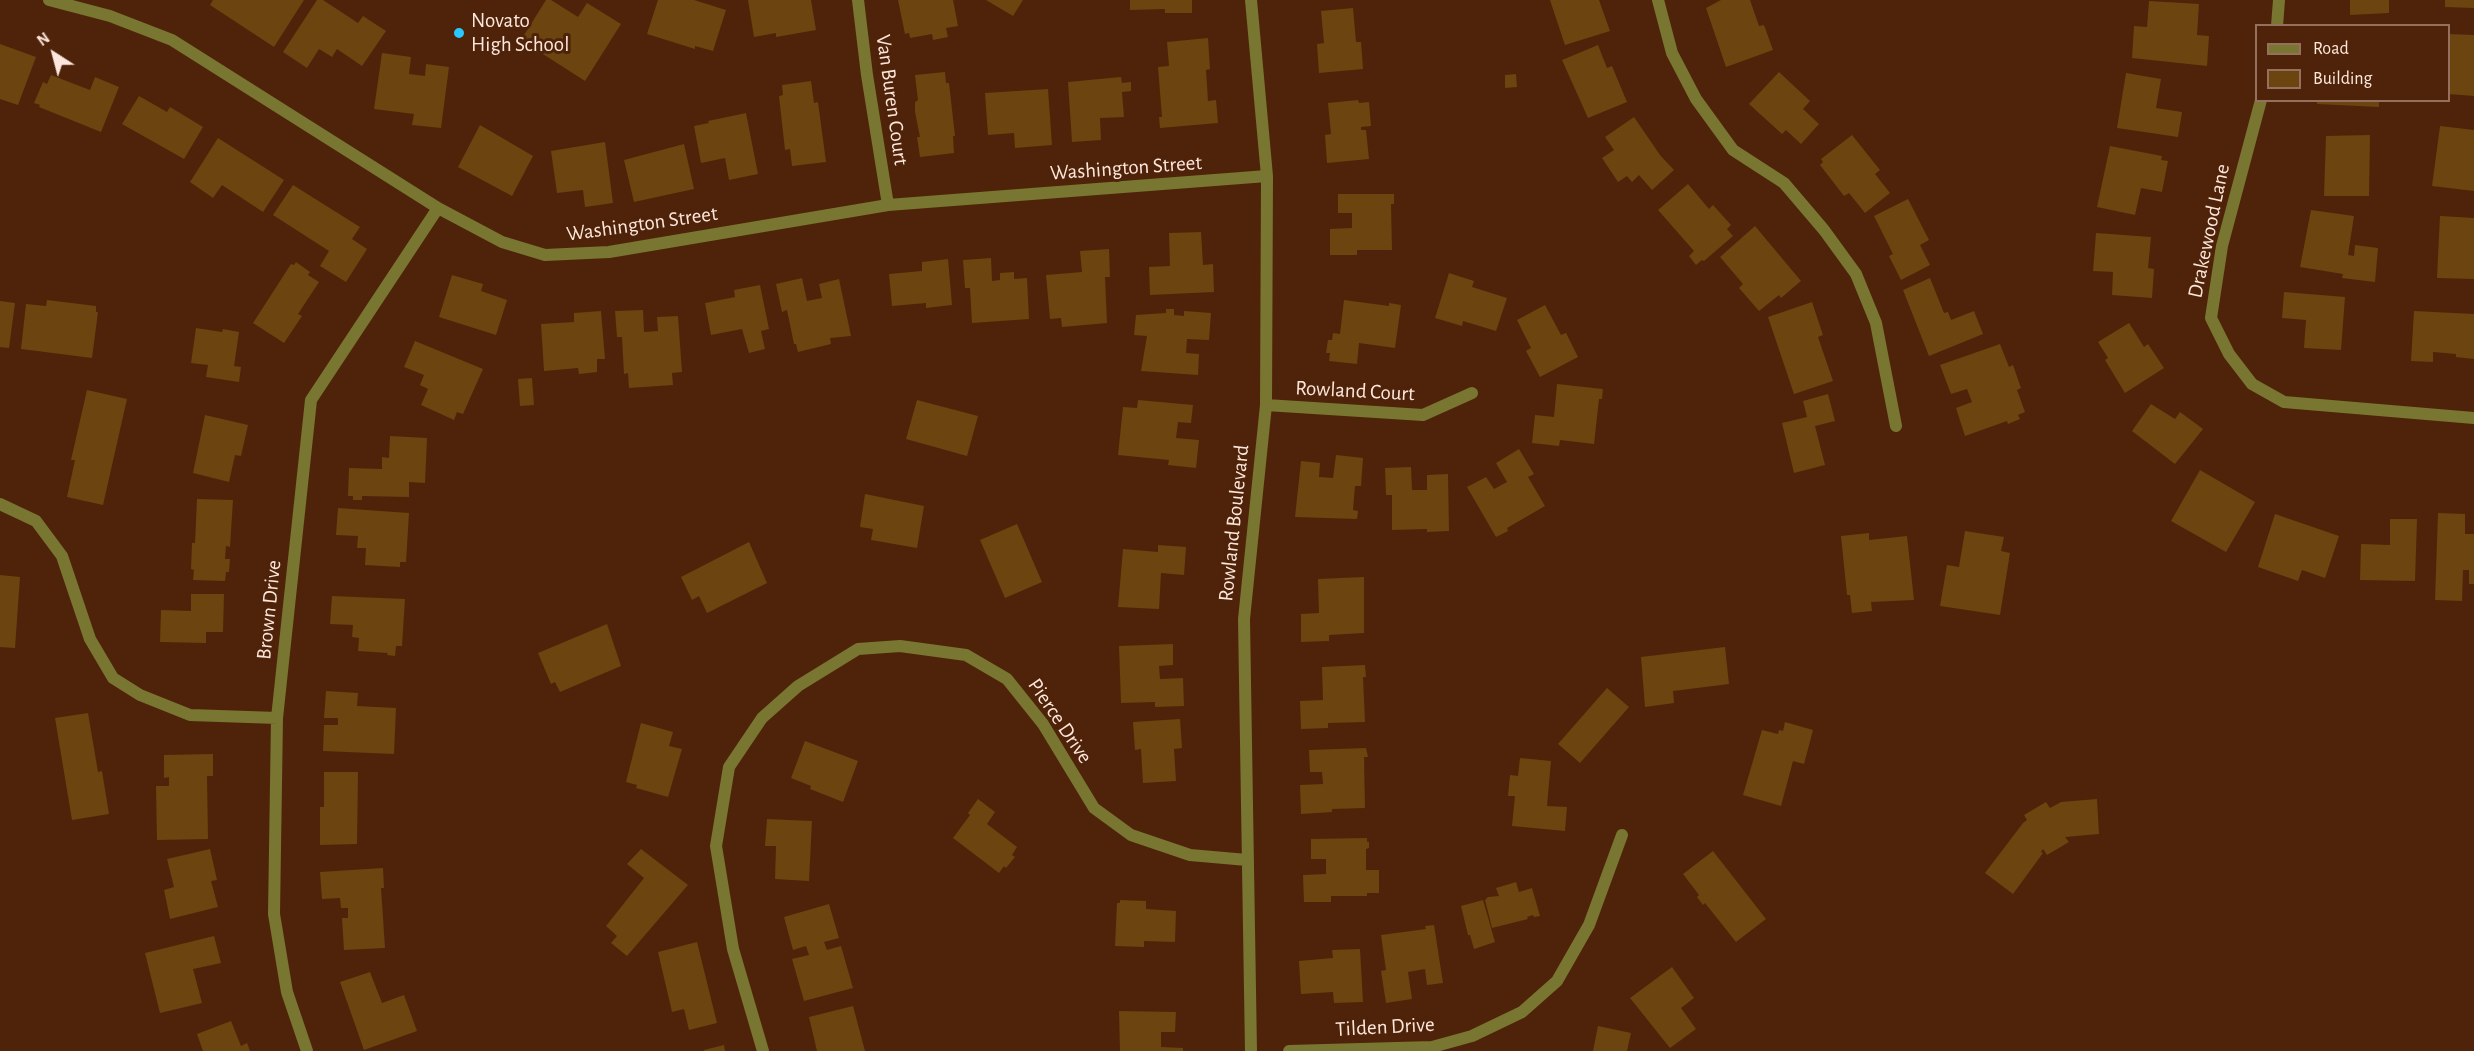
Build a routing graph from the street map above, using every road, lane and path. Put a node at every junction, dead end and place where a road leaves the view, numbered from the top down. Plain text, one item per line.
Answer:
1 (49, 0) edge
2 (858, 0) edge
3 (1251, 0) edge
4 (1658, 0) edge
5 (2279, 0) edge
6 (2277, 24) edge
7 (2260, 102) edge
8 (1267, 176) junction
9 (888, 205) junction
10 (438, 208) junction
11 (1472, 393) dead end
12 (1266, 405) junction
13 (2474, 418) edge
14 (1896, 426) dead end
15 (0, 504) edge
16 (278, 718) junction
17 (1622, 835) dead end
18 (1247, 860) junction
19 (307, 1051) edge
20 (763, 1051) edge
21 (1251, 1051) edge
22 (1289, 1051) edge

1 - 10 street, Washington Street
2 - 9 street, Van Buren Court
3 - 8 street, Rowland Boulevard
4 - 14 street
5 - 6 street
7 - 13 street, Drakewood Lane
8 - 9 street, Washington Street
8 - 12 street, Rowland Boulevard
9 - 10 street, Washington Street
10 - 16 street, Brown Drive
11 - 12 street, Rowland Court
12 - 18 street, Rowland Boulevard
15 - 16 street
16 - 19 street, Brown Drive
17 - 22 street, Tilden Drive
18 - 20 street, Pierce Drive
18 - 21 street, Rowland Boulevard

